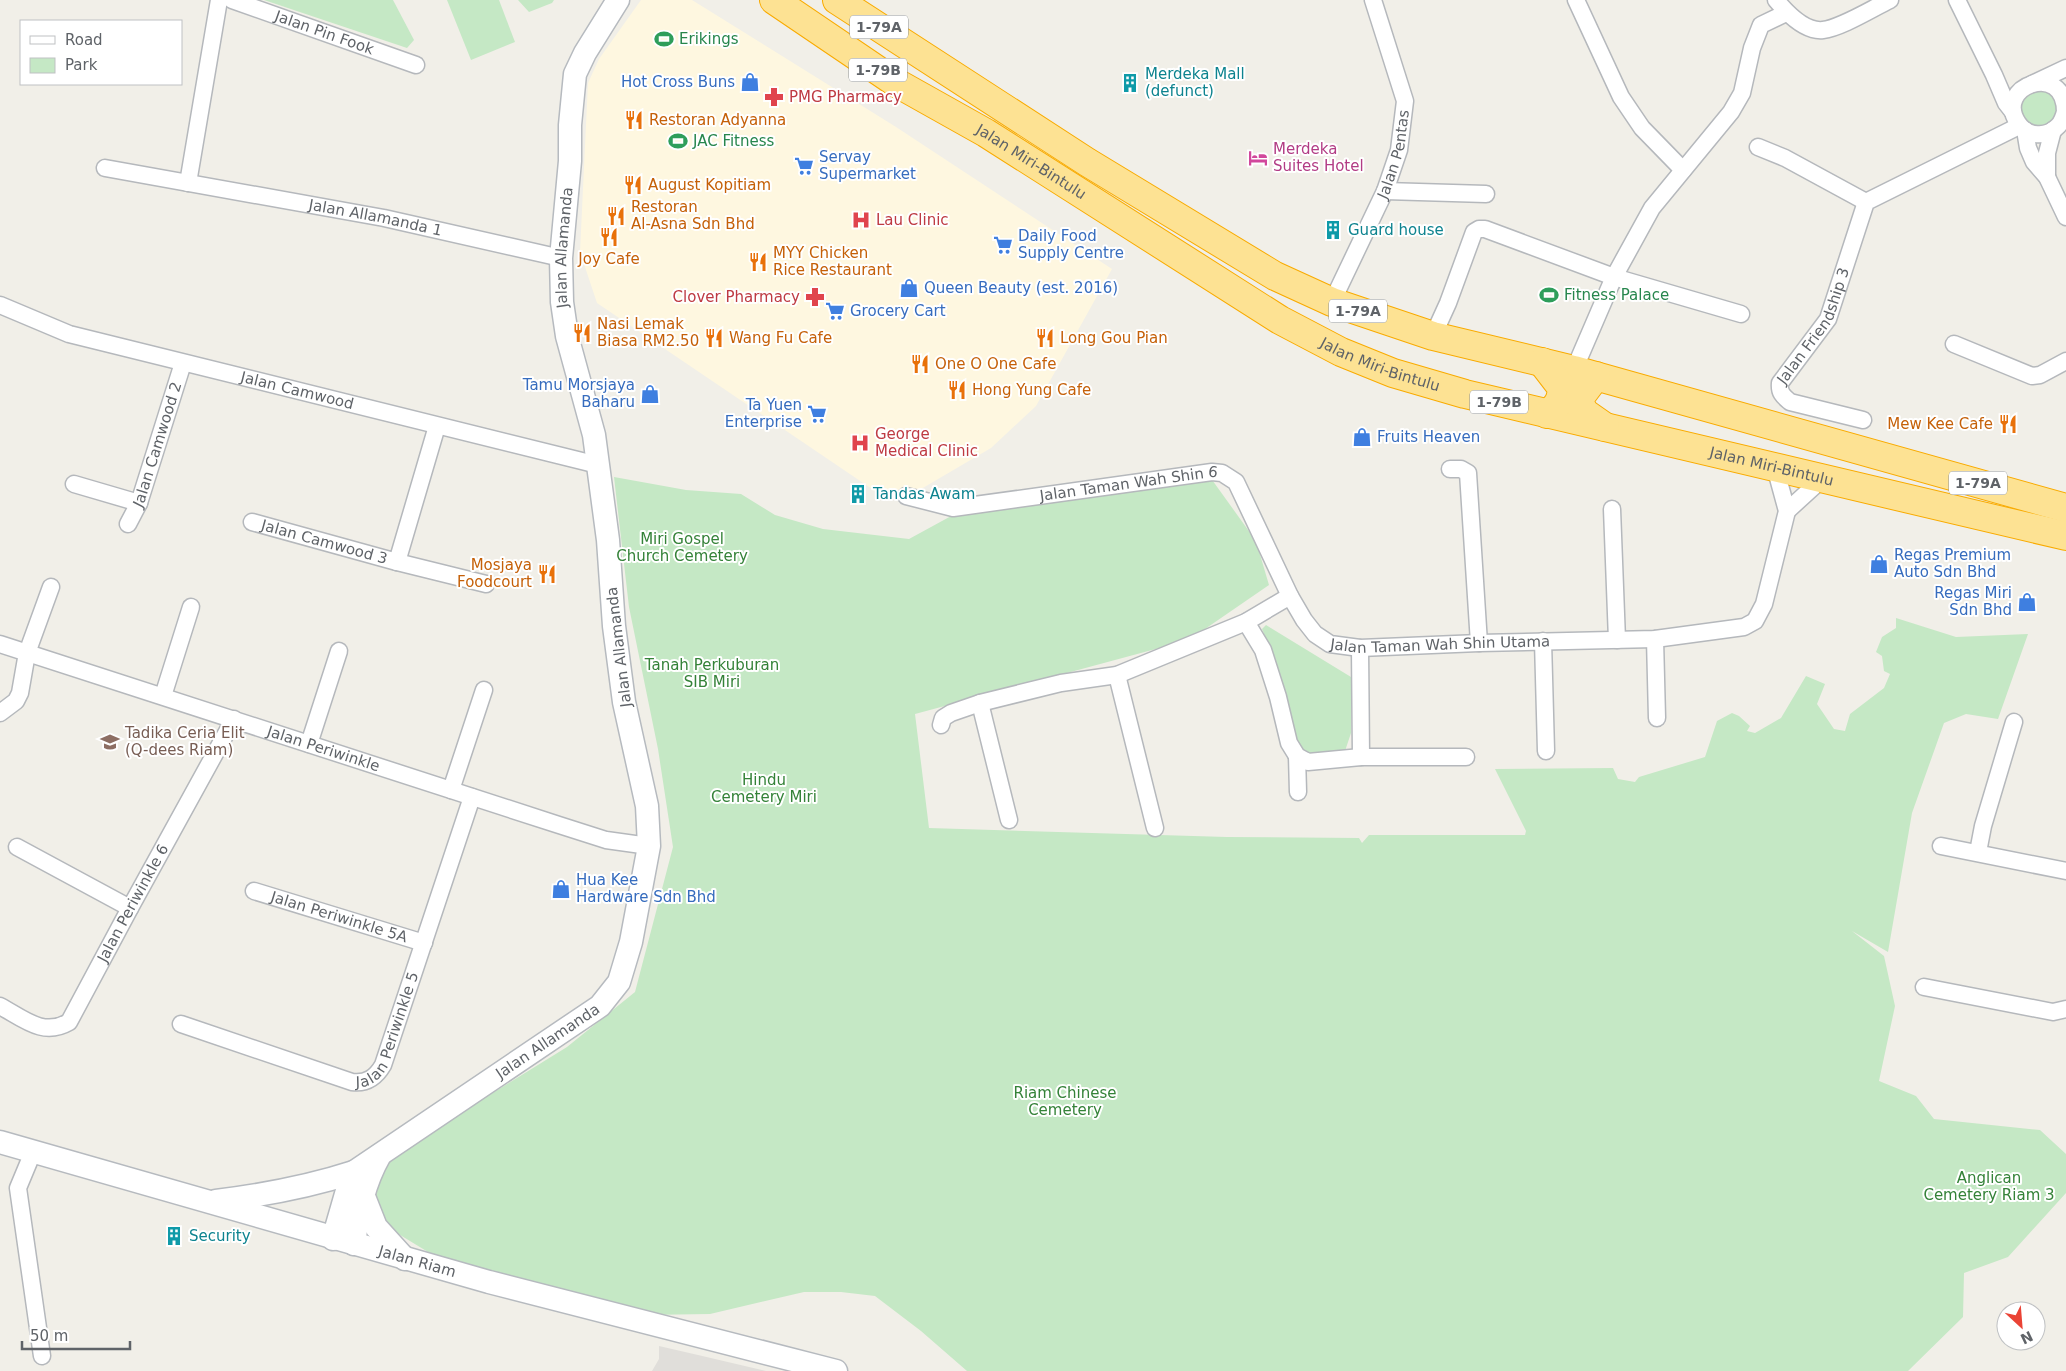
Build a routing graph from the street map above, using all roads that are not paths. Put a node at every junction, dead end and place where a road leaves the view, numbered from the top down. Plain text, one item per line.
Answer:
1 (219, 0) edge
2 (232, 0) edge
3 (618, 0) edge
4 (774, 0) edge
5 (837, 0) edge
6 (1373, 0) edge
7 (1576, 0) edge
8 (1776, 0) edge
9 (1890, 0) edge
10 (1957, 0) edge
11 (1786, 13) junction
12 (920, 54) junction
13 (416, 65) dead end
14 (2066, 68) edge
15 (1994, 75) junction
16 (2028, 85) junction
17 (2065, 110) edge
18 (2019, 123) junction
19 (2053, 130) junction
20 (986, 133) junction
21 (1758, 147) dead end
22 (105, 168) dead end
23 (1683, 170) junction
24 (2047, 177) junction
25 (188, 183) junction
26 (1385, 191) junction
27 (1486, 194) dead end
28 (1866, 202) junction
29 (2066, 217) edge
30 (561, 258) junction
31 (1614, 277) junction
32 (1332, 302) junction
33 (0, 305) edge
34 (1741, 314) dead end
35 (1433, 336) junction
36 (1954, 344) dead end
37 (1542, 362) junction
38 (2066, 362) edge
39 (183, 363) junction
40 (1585, 373) junction
41 (1547, 414) junction
42 (1863, 420) dead end
43 (437, 426) junction
44 (1606, 428) junction
45 (598, 465) junction
46 (1775, 467) junction
47 (1450, 469) dead end
48 (1822, 479) junction
49 (74, 484) dead end
50 (906, 496) dead end
51 (140, 502) junction
52 (2066, 508) edge
53 (1612, 509) dead end
54 (1787, 511) junction
55 (252, 522) dead end
56 (128, 524) dead end
57 (2066, 536) edge
58 (397, 562) junction
59 (486, 584) dead end
60 (51, 587) dead end
61 (1290, 596) junction
62 (191, 607) dead end
63 (1246, 622) junction
64 (1655, 639) junction
65 (1617, 640) junction
66 (1544, 641) junction
67 (1479, 642) junction
68 (0, 644) edge
69 (1360, 648) junction
70 (339, 651) dead end
71 (27, 653) junction
72 (1117, 675) junction
73 (484, 690) dead end
74 (163, 696) junction
75 (980, 703) junction
76 (0, 713) edge
77 (1657, 718) dead end
78 (234, 719) junction
79 (2014, 722) dead end
80 (941, 725) dead end
81 (310, 744) junction
82 (1546, 751) dead end
83 (1297, 756) junction
84 (1361, 756) junction
85 (1466, 757) dead end
86 (451, 790) junction
87 (1298, 792) dead end
88 (472, 797) junction
89 (1009, 820) dead end
90 (1155, 828) dead end
91 (649, 846) junction
92 (1941, 846) dead end
93 (18, 847) dead end
94 (1978, 852) junction
95 (2066, 871) edge
96 (254, 891) dead end
97 (130, 908) junction
98 (424, 943) junction
99 (1924, 987) dead end
100 (0, 1006) edge
101 (2066, 1009) edge
102 (181, 1024) dead end
103 (0, 1142) edge
104 (33, 1152) junction
105 (382, 1152) junction
106 (354, 1172) junction
107 (363, 1194) junction
108 (205, 1202) junction
109 (344, 1242) junction
110 (405, 1259) junction
111 (42, 1356) dead end
112 (836, 1371) edge

1 - 25 street
2 - 13 street, Jalan Pin Fook
3 - 30 street, Jalan Allamanda
4 - 20 highway, Jalan Miri-Bintulu / 1-79B
5 - 12 highway, Jalan Miri-Bintulu / 1-79A
6 - 26 street, Jalan Pentas
7 - 23 street
8 - 11 street
9 - 11 street
10 - 15 street
11 - 23 street
12 - 20 highway
12 - 32 highway, Jalan Miri-Bintulu / 1-79A
14 - 16 street
15 - 16 street
15 - 18 street
16 - 17 street
16 - 18 street
17 - 19 street
18 - 19 street
18 - 24 street
18 - 28 street
19 - 24 street
20 - 41 highway, Jalan Miri-Bintulu / 1-79B
21 - 28 street
22 - 25 street, Jalan Allamanda 1
23 - 31 street
24 - 29 street
25 - 30 street, Jalan Allamanda 1
26 - 27 street
26 - 32 street, Jalan Pentas
28 - 42 street, Jalan Friendship 3
30 - 45 street, Jalan Allamanda
31 - 34 street
31 - 35 street
31 - 40 street
32 - 35 highway, Jalan Miri-Bintulu / 1-79A
33 - 39 street, Jalan Camwood
35 - 37 highway, Jalan Miri-Bintulu / 1-79A
36 - 38 street
37 - 40 highway, Jalan Miri-Bintulu / 1-79A
37 - 41 highway
39 - 43 street, Jalan Camwood
39 - 51 street, Jalan Camwood 2
40 - 44 highway
40 - 52 highway, Jalan Miri-Bintulu / 1-79A
41 - 44 highway, Jalan Miri-Bintulu / 1-79B
43 - 45 street, Jalan Camwood
43 - 58 street, Jalan Camwood 3
44 - 46 highway, Jalan Miri-Bintulu / 1-79B
45 - 91 street, Jalan Allamanda
46 - 48 highway, Jalan Miri-Bintulu / 1-79B
46 - 54 street, Jalan Taman Wah Shin Utama
47 - 67 street
48 - 54 street
48 - 57 highway, Jalan Miri-Bintulu / 1-79B
49 - 51 street
50 - 61 street, Jalan Taman Wah Shin 6
51 - 56 street, Jalan Camwood 2
53 - 65 street
54 - 64 street, Jalan Taman Wah Shin Utama
55 - 58 street, Jalan Camwood 3
58 - 59 street, Jalan Camwood 3
60 - 71 street
61 - 63 street
61 - 69 street, Jalan Taman Wah Shin Utama
62 - 74 street
63 - 72 street
63 - 83 street
64 - 65 street, Jalan Taman Wah Shin Utama
64 - 77 street
65 - 66 street, Jalan Taman Wah Shin Utama
66 - 67 street, Jalan Taman Wah Shin Utama
66 - 82 street
67 - 69 street, Jalan Taman Wah Shin Utama
68 - 71 street, Jalan Periwinkle
69 - 84 street
70 - 81 street
71 - 74 street, Jalan Periwinkle
71 - 76 street
72 - 75 street
72 - 90 street
73 - 86 street
74 - 78 street, Jalan Periwinkle
75 - 80 street
75 - 89 street
78 - 81 street, Jalan Periwinkle
78 - 97 street, Jalan Periwinkle 6
79 - 94 street
81 - 86 street, Jalan Periwinkle
83 - 84 street
83 - 87 street
84 - 85 street
86 - 88 street, Jalan Periwinkle
88 - 91 street, Jalan Periwinkle
88 - 98 street, Jalan Periwinkle 5
91 - 105 street, Jalan Allamanda
92 - 94 street
93 - 97 street
94 - 95 street
96 - 98 street, Jalan Periwinkle 5A
97 - 100 street, Jalan Periwinkle 6
98 - 102 street, Jalan Periwinkle 5
99 - 101 street
103 - 104 street, Jalan Riam
104 - 108 street, Jalan Riam
104 - 111 street
105 - 106 street, Jalan Allamanda
105 - 107 street, Jalan Allamanda
106 - 108 street, Jalan Allamanda
106 - 109 street
107 - 109 street, Jalan Allamanda
107 - 110 street
108 - 109 street, Jalan Riam
109 - 110 street, Jalan Riam
110 - 112 street, Jalan Riam

